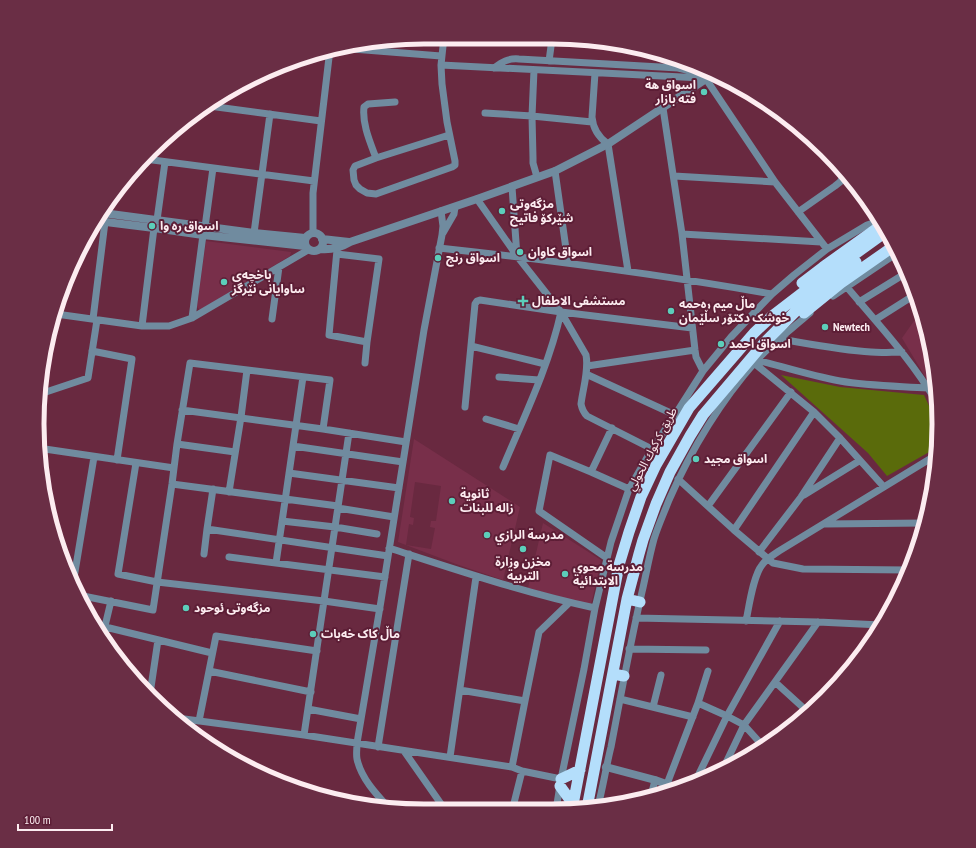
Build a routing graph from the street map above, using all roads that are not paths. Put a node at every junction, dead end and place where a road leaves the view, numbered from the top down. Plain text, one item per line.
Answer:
1 (443, 44) edge
2 (552, 44) edge
3 (359, 50) edge
4 (329, 56) edge
5 (441, 56) junction
6 (550, 61) junction
7 (578, 62) junction
8 (441, 65) junction
9 (494, 68) junction
10 (534, 70) junction
11 (693, 71) edge
12 (577, 72) junction
13 (595, 73) junction
14 (704, 76) edge
15 (706, 77) edge
16 (710, 78) edge
17 (395, 102) dead end
18 (215, 107) edge
19 (663, 108) junction
20 (485, 113) dead end
21 (270, 114) junction
22 (532, 116) junction
23 (321, 121) junction
24 (592, 122) junction
25 (449, 135) junction
26 (608, 144) junction
27 (376, 158) junction
28 (150, 160) edge
29 (165, 162) junction
30 (213, 168) junction
31 (555, 171) junction
32 (262, 174) junction
33 (674, 176) junction
34 (537, 177) junction
35 (842, 179) edge
36 (314, 181) junction
37 (775, 182) junction
38 (512, 187) junction
39 (477, 199) junction
40 (455, 207) junction
41 (441, 211) junction
42 (798, 212) junction
43 (106, 215) edge
44 (104, 220) edge
45 (874, 223) edge
46 (156, 224) junction
47 (205, 227) junction
48 (877, 227) edge
49 (254, 233) junction
50 (313, 233) junction
51 (682, 234) junction
52 (442, 235) junction
53 (882, 235) edge
54 (203, 236) junction
55 (322, 239) junction
56 (885, 241) edge
57 (350, 242) junction
58 (821, 242) junction
59 (306, 245) junction
60 (439, 248) junction
61 (320, 249) junction
62 (827, 249) junction
63 (889, 249) edge
64 (337, 251) junction
65 (517, 256) junction
66 (893, 256) edge
67 (568, 264) junction
68 (279, 267) junction
69 (628, 271) junction
70 (902, 276) edge
71 (687, 280) junction
72 (817, 286) junction
73 (846, 286) junction
74 (772, 294) junction
75 (910, 298) edge
76 (859, 302) junction
77 (560, 312) junction
78 (60, 315) edge
79 (192, 318) junction
80 (272, 318) dead end
81 (95, 320) junction
82 (875, 320) junction
83 (142, 326) junction
84 (692, 328) junction
85 (754, 333) junction
86 (780, 339) junction
87 (367, 342) junction
88 (764, 343) junction
89 (471, 346) junction
90 (694, 350) junction
91 (92, 352) junction
92 (902, 352) junction
93 (756, 361) junction
94 (365, 363) dead end
95 (545, 364) junction
96 (247, 370) junction
97 (586, 370) junction
98 (703, 371) junction
99 (499, 376) dead end
100 (303, 377) junction
101 (539, 380) junction
102 (928, 388) junction
103 (46, 392) edge
104 (791, 392) junction
105 (930, 392) edge
106 (465, 407) dead end
107 (182, 410) junction
108 (814, 412) junction
109 (675, 415) junction
110 (241, 417) junction
111 (486, 419) dead end
112 (296, 425) junction
113 (612, 428) junction
114 (323, 429) junction
115 (519, 429) junction
116 (349, 433) junction
117 (695, 438) junction
118 (840, 438) junction
119 (406, 442) junction
120 (177, 444) junction
121 (293, 446) junction
122 (45, 449) edge
123 (652, 449) junction
124 (235, 452) junction
125 (346, 453) junction
126 (94, 456) junction
127 (930, 459) edge
128 (117, 460) junction
129 (859, 461) junction
130 (403, 462) junction
131 (136, 463) junction
132 (502, 467) dead end
133 (174, 468) junction
134 (591, 472) junction
135 (289, 474) junction
136 (649, 479) junction
137 (678, 479) junction
138 (342, 480) junction
139 (172, 484) junction
140 (664, 486) junction
141 (884, 487) junction
142 (399, 488) junction
143 (213, 489) junction
144 (629, 489) junction
145 (229, 492) junction
146 (801, 497) junction
147 (285, 499) junction
148 (708, 506) junction
149 (338, 507) junction
150 (394, 517) junction
151 (282, 521) junction
152 (919, 523) edge
153 (823, 524) junction
154 (335, 527) junction
155 (207, 529) junction
156 (734, 530) junction
157 (376, 534) dead end
158 (280, 540) junction
159 (332, 548) junction
160 (389, 548) junction
161 (760, 552) junction
162 (204, 554) dead end
163 (409, 554) junction
164 (388, 556) junction
165 (229, 557) dead end
166 (607, 558) junction
167 (768, 559) junction
168 (276, 563) junction
169 (329, 570) junction
170 (903, 570) edge
171 (75, 575) edge
172 (385, 577) junction
173 (476, 577) junction
174 (157, 582) junction
175 (85, 596) edge
176 (627, 599) junction
177 (110, 601) junction
178 (324, 601) junction
179 (640, 602) junction
180 (569, 603) junction
181 (595, 608) junction
182 (380, 609) junction
183 (636, 618) junction
184 (746, 621) junction
185 (780, 621) junction
186 (818, 622) junction
187 (874, 625) edge
188 (105, 626) joint
189 (158, 640) junction
190 (629, 649) junction
191 (706, 650) dead end
192 (317, 651) junction
193 (212, 653) junction
194 (209, 671) junction
195 (708, 671) dead end
196 (613, 674) junction
197 (661, 674) dead end
198 (624, 676) junction
199 (775, 682) junction
200 (151, 689) edge
201 (460, 690) junction
202 (311, 692) junction
203 (620, 699) junction
204 (524, 701) junction
205 (698, 703) junction
206 (653, 707) junction
207 (308, 709) junction
208 (804, 709) edge
209 (727, 716) junction
210 (693, 717) junction
211 (185, 719) edge
212 (361, 719) junction
213 (199, 721) junction
214 (744, 726) junction
215 (304, 735) junction
216 (759, 742) edge
217 (357, 743) junction
218 (378, 747) junction
219 (404, 751) junction
220 (450, 757) junction
221 (727, 761) edge
222 (512, 767) junction
223 (606, 767) junction
224 (580, 770) junction
225 (522, 771) junction
226 (699, 774) edge
227 (655, 780) junction
228 (560, 782) junction
229 (667, 784) junction
230 (670, 785) edge
231 (652, 790) edge
232 (384, 802) edge
233 (595, 802) edge
234 (595, 802) edge
235 (571, 803) edge
236 (574, 803) edge
237 (441, 804) edge
238 (514, 804) edge
239 (557, 804) edge

1 - 5 street
2 - 6 street
3 - 5 street
4 - 23 street
5 - 8 street
6 - 7 street
6 - 9 street
7 - 11 street
7 - 12 street
8 - 9 street
8 - 25 street
9 - 10 street
10 - 12 street
10 - 22 street
12 - 13 street
13 - 14 street
13 - 24 street
15 - 19 street
16 - 37 street
17 - 27 street
18 - 21 street
19 - 26 street
19 - 33 street
20 - 22 street
21 - 23 street
21 - 32 street
22 - 24 street
22 - 34 street
23 - 36 street
24 - 26 street
25 - 27 street
25 - 27 street
26 - 31 street
26 - 69 street
28 - 29 street
29 - 30 street
29 - 46 street
30 - 32 street
30 - 47 street
31 - 34 street
31 - 67 street
32 - 36 street
32 - 49 street
33 - 37 street
33 - 51 street
34 - 38 street
35 - 42 street
36 - 50 street
37 - 42 street
38 - 39 street
38 - 65 street
39 - 40 street
39 - 65 street
40 - 41 street
40 - 52 street
41 - 52 street
41 - 57 street
42 - 58 street
43 - 46 street
44 - 81 street
45 - 62 street
46 - 47 street
46 - 54 street
46 - 83 street
47 - 49 street
48 - 85 highway
49 - 59 street
50 - 55 street
50 - 59 street
51 - 58 street
51 - 71 street
52 - 60 street
53 - 72 highway, طريق كركوك الحولي
54 - 59 street
54 - 79 street
55 - 57 street
55 - 61 street
56 - 72 highway, طريق كركوك الحولي
57 - 64 street
58 - 62 street
59 - 61 street
59 - 68 street
60 - 65 street
60 - 119 street
61 - 64 street
62 - 74 street
63 - 88 highway
64 - 87 street
64 - 87 street
65 - 67 street
65 - 77 street
66 - 73 street
67 - 69 street
68 - 79 street
68 - 80 street
69 - 71 street
70 - 76 street
71 - 74 street
71 - 84 street
72 - 85 highway, طريق كركوك الحولي
72 - 88 highway, طريق كركوك الحولي
73 - 76 street
73 - 86 street
74 - 98 street
75 - 82 street
76 - 82 street
77 - 84 street
77 - 89 street
77 - 95 street
77 - 97 street
78 - 81 street
79 - 83 street
81 - 83 street
81 - 91 street
82 - 92 street
84 - 90 street
85 - 136 highway, طريق كركوك الحولي
86 - 92 street
86 - 93 street
87 - 94 street
88 - 117 highway, طريق كركوك الحولي
89 - 95 street
89 - 106 street
90 - 97 street
90 - 98 street
91 - 103 street
91 - 128 street
92 - 102 street
93 - 102 street
93 - 104 street
93 - 117 street
95 - 101 street
96 - 100 street
96 - 107 street
96 - 110 street
97 - 109 street
97 - 113 street
98 - 109 street
99 - 101 street
100 - 112 street
100 - 114 street
101 - 115 street
102 - 105 street
104 - 108 street
104 - 148 street
107 - 110 street
107 - 120 street
108 - 118 street
108 - 156 street
109 - 123 street
110 - 112 street
110 - 124 street
111 - 115 street
112 - 114 street
112 - 121 street
113 - 123 street
113 - 134 street
114 - 116 street
115 - 132 street
116 - 119 street
116 - 125 street
117 - 137 street
117 - 140 highway, طريق كركوك الحولي
118 - 129 street
118 - 146 street
119 - 130 street
120 - 124 street
120 - 133 street
121 - 125 street
121 - 135 street
122 - 126 street
123 - 144 street
124 - 145 street
125 - 130 street
125 - 138 street
126 - 128 street
126 - 171 street
127 - 141 street
128 - 131 street
129 - 141 street
129 - 146 street
130 - 142 street
131 - 133 street
131 - 174 street
133 - 139 street
134 - 144 street
134 - 166 street
135 - 138 street
135 - 147 street
136 - 140 highway
136 - 224 highway, طريق كركوك الحولي
137 - 148 street
137 - 179 street
138 - 142 street
138 - 149 street
139 - 143 street
139 - 174 street
140 - 176 highway, طريق كركوك الحولي
141 - 153 street
142 - 150 street
143 - 145 street
143 - 155 street
144 - 166 street
145 - 147 street
146 - 161 street
147 - 149 street
147 - 151 street
148 - 156 street
149 - 150 street
149 - 154 street
150 - 160 street
151 - 154 street
151 - 158 street
152 - 153 street
153 - 167 street
154 - 157 street
154 - 159 street
155 - 158 street
155 - 162 street
156 - 161 street
158 - 159 street
158 - 168 street
159 - 164 street
159 - 169 street
160 - 163 street
160 - 164 street
161 - 167 street
163 - 173 street
163 - 218 street
164 - 172 street
165 - 168 street
166 - 181 street
167 - 170 street
167 - 184 street
168 - 169 street
169 - 172 street
169 - 178 street
172 - 182 street
173 - 180 street
173 - 201 street
174 - 177 street
174 - 178 street
175 - 177 street
176 - 179 highway
176 - 196 highway, طريق كركوك الحولي
177 - 188 street
178 - 182 street
178 - 192 street
179 - 183 street
180 - 181 street
180 - 204 street
181 - 228 street
182 - 212 street
183 - 184 street
183 - 190 street
184 - 185 street
185 - 186 street
185 - 209 street
186 - 187 street
186 - 199 street
188 - 189 street
189 - 193 street
189 - 200 street
190 - 191 street
190 - 198 street
192 - 193 street
192 - 202 street
193 - 194 street
194 - 202 street
194 - 213 street
195 - 205 street
196 - 198 highway
196 - 233 highway, طريق كركوك الحولي
197 - 206 street
198 - 203 street
199 - 208 street
199 - 214 street
201 - 204 street
201 - 220 street
202 - 207 street
203 - 206 street
203 - 223 street
204 - 222 street
205 - 209 street
205 - 210 street
206 - 210 street
207 - 212 street
207 - 215 street
209 - 214 street
209 - 226 street
210 - 229 street
211 - 213 street
212 - 217 street
213 - 215 street
214 - 216 street
214 - 221 street
215 - 217 street
217 - 218 street
217 - 232 street
218 - 219 street
219 - 220 street
219 - 237 street
220 - 222 street
222 - 225 street
223 - 227 street
223 - 234 street
224 - 228 highway
224 - 236 highway, طريق كركوك الحولي
225 - 228 street
225 - 238 street
227 - 229 street
227 - 231 street
228 - 235 highway
228 - 239 street
229 - 230 street

